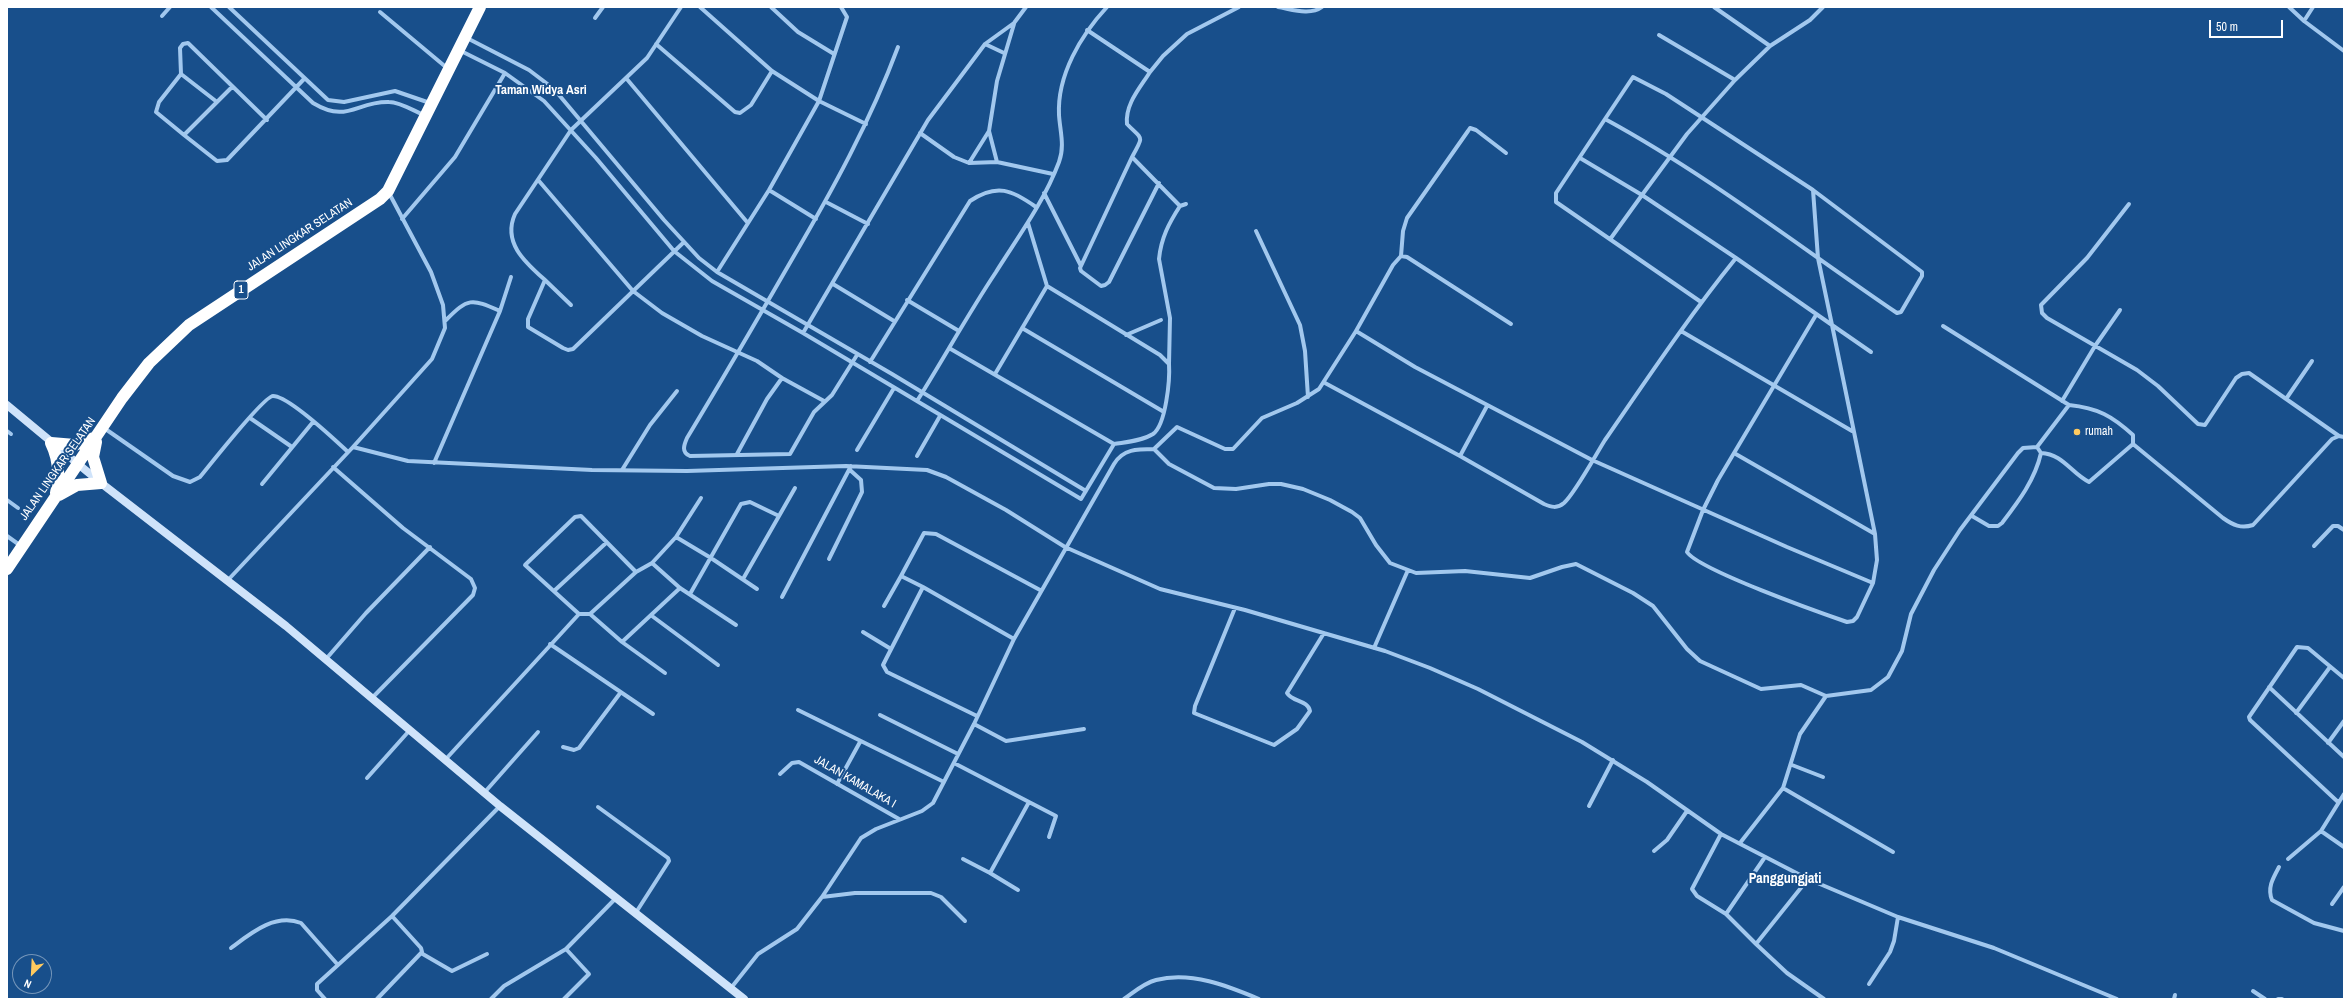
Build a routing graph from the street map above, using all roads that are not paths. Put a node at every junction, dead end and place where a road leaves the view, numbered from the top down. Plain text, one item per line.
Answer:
1 (170, 7) edge
2 (211, 7) edge
3 (229, 7) edge
4 (480, 7) edge
5 (603, 7) edge
6 (681, 7) edge
7 (700, 7) edge
8 (771, 7) edge
9 (841, 7) edge
10 (1025, 7) edge
11 (1107, 7) edge
12 (1239, 7) edge
13 (1278, 7) edge
14 (1322, 7) edge
15 (1714, 7) edge
16 (1823, 7) edge
17 (2289, 7) edge
18 (2313, 7) edge
19 (380, 12) dead end
20 (162, 16) dead end
21 (595, 18) dead end
22 (2304, 21) junction
23 (1014, 23) junction
24 (1087, 30) junction
25 (1659, 35) dead end
26 (465, 37) junction
27 (656, 44) junction
28 (985, 44) junction
29 (1770, 46) junction
30 (898, 47) dead end
31 (459, 50) junction
32 (2344, 51) edge
33 (1004, 53) junction
34 (834, 54) junction
35 (449, 69) junction
36 (772, 71) junction
37 (1150, 72) junction
38 (505, 73) junction
39 (181, 74) junction
40 (626, 78) junction
41 (304, 79) junction
42 (1735, 80) junction
43 (232, 87) junction
44 (298, 88) junction
45 (820, 101) junction
46 (217, 102) junction
47 (432, 103) junction
48 (426, 116) junction
49 (1703, 118) junction
50 (581, 119) junction
51 (1605, 119) junction
52 (267, 120) junction
53 (866, 124) junction
54 (571, 130) junction
55 (989, 131) junction
56 (920, 133) junction
57 (184, 135) junction
58 (1506, 153) dead end
59 (1132, 156) junction
60 (1580, 158) junction
61 (1670, 158) junction
62 (997, 162) junction
63 (969, 163) junction
64 (1053, 174) junction
65 (539, 181) junction
66 (1159, 183) junction
67 (769, 190) junction
68 (1813, 190) junction
69 (388, 191) junction
70 (1044, 193) junction
71 (1642, 195) junction
72 (826, 202) junction
73 (1186, 204) dead end
74 (2129, 204) dead end
75 (1180, 206) junction
76 (1036, 207) junction
77 (402, 219) junction
78 (816, 219) junction
79 (747, 222) junction
80 (1028, 223) junction
81 (868, 224) junction
82 (1256, 232) dead end
83 (1610, 238) junction
84 (684, 242) junction
85 (674, 251) junction
86 (1401, 256) junction
87 (1736, 258) junction
88 (1818, 258) junction
89 (1081, 266) junction
90 (717, 272) junction
91 (510, 277) dead end
92 (546, 280) junction
93 (833, 284) junction
94 (1048, 286) junction
95 (634, 291) junction
96 (907, 300) junction
97 (768, 302) junction
98 (1701, 302) junction
99 (571, 305) dead end
100 (764, 310) junction
101 (2120, 310) dead end
102 (500, 311) junction
103 (1816, 315) junction
104 (446, 320) junction
105 (1161, 320) dead end
106 (894, 321) junction
107 (1511, 324) dead end
108 (808, 325) junction
109 (1832, 325) junction
110 (1943, 326) dead end
111 (1022, 328) junction
112 (959, 331) junction
113 (1356, 331) junction
114 (1681, 331) junction
115 (803, 333) junction
116 (1126, 335) junction
117 (2095, 346) junction
118 (949, 348) junction
119 (738, 351) junction
120 (1872, 352) dead end
121 (857, 355) junction
122 (2312, 361) dead end
123 (852, 362) junction
124 (870, 362) junction
125 (1169, 364) junction
126 (995, 374) junction
127 (782, 378) junction
128 (1325, 383) junction
129 (1774, 386) junction
130 (894, 388) junction
131 (677, 391) dead end
132 (922, 393) junction
133 (1308, 397) junction
134 (2286, 398) junction
135 (2062, 400) junction
136 (824, 401) junction
137 (917, 401) junction
138 (7, 405) edge
139 (2069, 405) junction
140 (1487, 406) junction
141 (1164, 412) junction
142 (940, 416) junction
143 (250, 418) junction
144 (313, 422) junction
145 (1852, 431) junction
146 (100, 432) junction
147 (2339, 436) junction
148 (2344, 437) edge
149 (51, 443) junction
150 (1114, 444) junction
151 (2133, 444) junction
152 (292, 447) junction
153 (353, 447) junction
154 (2037, 447) junction
155 (1154, 449) junction
156 (858, 450) dead end
157 (348, 452) junction
158 (1734, 453) junction
159 (2041, 453) junction
160 (737, 454) junction
161 (917, 456) dead end
162 (1460, 456) junction
163 (1592, 460) junction
164 (434, 463) junction
165 (78, 464) junction
166 (333, 467) junction
167 (851, 468) junction
168 (622, 470) junction
169 (101, 483) junction
170 (262, 484) dead end
171 (795, 488) dead end
172 (1086, 491) junction
173 (55, 498) junction
174 (701, 498) dead end
175 (7, 500) edge
176 (18, 508) dead end
177 (1703, 510) junction
178 (779, 516) junction
179 (1972, 516) junction
180 (2344, 530) edge
181 (1875, 534) junction
182 (7, 536) edge
183 (676, 537) junction
184 (606, 543) junction
185 (21, 546) junction
186 (2314, 546) dead end
187 (1065, 547) junction
188 (430, 548) junction
189 (711, 558) junction
190 (829, 559) dead end
191 (652, 563) junction
192 (7, 569) edge
193 (1408, 570) junction
194 (636, 572) junction
195 (901, 576) junction
196 (743, 579) junction
197 (228, 580) junction
198 (1873, 583) junction
199 (923, 587) junction
200 (680, 588) junction
201 (757, 589) dead end
202 (1040, 590) junction
203 (554, 591) junction
204 (690, 594) junction
205 (782, 597) dead end
206 (884, 606) dead end
207 (1235, 608) junction
208 (579, 614) junction
209 (590, 614) junction
210 (652, 616) junction
211 (736, 625) dead end
212 (863, 632) dead end
213 (1324, 634) junction
214 (1014, 639) junction
215 (622, 642) junction
216 (550, 644) junction
217 (1374, 648) junction
218 (891, 649) junction
219 (326, 659) junction
220 (718, 665) dead end
221 (2330, 667) junction
222 (665, 673) dead end
223 (2344, 678) edge
224 (2269, 687) junction
225 (621, 692) junction
226 (1826, 696) junction
227 (372, 698) junction
228 (798, 710) dead end
229 (2296, 712) junction
230 (653, 714) dead end
231 (880, 715) dead end
232 (977, 716) junction
233 (2344, 721) edge
234 (974, 724) junction
235 (1084, 729) dead end
236 (409, 731) junction
237 (538, 732) dead end
238 (860, 742) junction
239 (2328, 742) junction
240 (563, 748) dead end
241 (958, 754) junction
242 (2344, 757) edge
243 (445, 760) junction
244 (1613, 760) junction
245 (954, 763) junction
246 (1792, 765) junction
247 (780, 774) dead end
248 (1823, 777) dead end
249 (366, 778) dead end
250 (944, 782) junction
251 (837, 784) junction
252 (1783, 788) junction
253 (484, 793) junction
254 (2344, 795) edge
255 (1029, 802) junction
256 (2338, 802) junction
257 (500, 806) junction
258 (1589, 806) dead end
259 (598, 807) dead end
260 (1687, 811) junction
261 (899, 819) junction
262 (2321, 831) junction
263 (1721, 834) junction
264 (1049, 837) dead end
265 (1740, 844) junction
266 (2344, 847) edge
267 (1654, 850) dead end
268 (1893, 852) dead end
269 (1765, 857) junction
270 (963, 859) dead end
271 (2288, 860) dead end
272 (2278, 867) dead end
273 (990, 873) junction
274 (1808, 879) junction
275 (2344, 887) edge
276 (1018, 890) dead end
277 (822, 897) junction
278 (616, 898) junction
279 (2332, 904) dead end
280 (634, 914) junction
281 (1726, 914) junction
282 (392, 916) junction
283 (1898, 917) junction
284 (965, 921) dead end
285 (2344, 931) edge
286 (1756, 944) junction
287 (231, 948) dead end
288 (566, 949) junction
289 (421, 953) junction
290 (487, 954) dead end
291 (338, 965) junction
292 (1869, 984) dead end
293 (731, 989) junction
294 (2253, 991) dead end
295 (325, 999) edge
296 (377, 999) edge
297 (491, 999) edge
298 (564, 999) edge
299 (744, 999) edge
300 (1124, 999) edge
301 (1259, 999) edge
302 (1824, 999) edge
303 (2118, 999) edge
304 (2265, 999) edge
305 (2278, 999) edge
306 (2282, 999) edge

1 - 20 street
2 - 44 street
3 - 41 street
4 - 26 highway, JALAN LINGKAR SELATAN / 1
5 - 21 street
6 - 27 street
7 - 36 street
8 - 34 street
9 - 34 street
10 - 23 street
11 - 24 street
12 - 37 street
13 - 14 street
15 - 29 street
16 - 29 street
17 - 22 street
18 - 22 street
19 - 35 street
22 - 32 street
23 - 28 street
23 - 33 street
24 - 37 street
24 - 64 street
25 - 42 street
26 - 31 highway, JALAN LINGKAR SELATAN / 1
26 - 50 street
27 - 36 street
27 - 40 street
28 - 33 street
28 - 56 street
29 - 42 street
30 - 53 street
31 - 35 highway, JALAN LINGKAR SELATAN / 1
31 - 38 street
33 - 55 street
34 - 45 street
35 - 47 highway, JALAN LINGKAR SELATAN / 1
36 - 45 street
37 - 59 street
38 - 54 street
38 - 77 street
39 - 43 street
39 - 46 street
39 - 57 street
40 - 50 street
40 - 79 street
41 - 44 street
41 - 47 street
42 - 49 street
43 - 46 street
43 - 52 street
44 - 48 street
44 - 52 street
45 - 53 street
45 - 67 street
46 - 57 street
47 - 48 highway, JALAN LINGKAR SELATAN / 1
48 - 69 highway, JALAN LINGKAR SELATAN / 1
49 - 51 street
49 - 61 street
49 - 68 street
50 - 54 street
50 - 84 street
51 - 60 street
51 - 61 street
52 - 57 street
53 - 72 street
54 - 65 street
54 - 85 street
55 - 62 street
55 - 63 street
56 - 63 street
56 - 81 street
58 - 86 street
59 - 66 street
59 - 89 street
60 - 71 street
60 - 83 street
61 - 71 street
61 - 88 street
62 - 63 street
62 - 64 street
64 - 70 street
65 - 92 street
65 - 95 street
66 - 75 street
66 - 89 street
67 - 78 street
67 - 79 street
68 - 88 street
68 - 88 street
69 - 77 street
69 - 146 highway, JALAN LINGKAR SELATAN / 1
70 - 76 street
70 - 89 street
71 - 83 street
71 - 87 street
72 - 78 street
72 - 81 street
73 - 75 street
74 - 117 street
75 - 125 street
76 - 80 street
76 - 96 street
77 - 104 street
78 - 97 street
79 - 90 street
80 - 94 street
80 - 112 street
81 - 93 street
82 - 133 street
83 - 98 street
84 - 85 street
84 - 90 street
85 - 95 street
85 - 100 street
86 - 107 street
86 - 113 street
87 - 98 street
87 - 103 street
88 - 109 street
90 - 97 street
91 - 102 street
92 - 95 street
92 - 99 street
93 - 106 street
93 - 108 street
94 - 111 street
94 - 116 street
95 - 119 street
96 - 106 street
96 - 112 street
97 - 100 street
97 - 108 street
98 - 114 street
100 - 115 street
100 - 119 street
101 - 117 street
102 - 104 street
102 - 164 street
103 - 109 street
103 - 129 street
104 - 153 street
105 - 116 street
106 - 124 street
108 - 115 street
108 - 121 street
109 - 120 street
109 - 145 street
110 - 135 street
111 - 126 street
111 - 141 street
112 - 118 street
113 - 128 street
113 - 140 street
114 - 129 street
114 - 163 street
115 - 123 street
116 - 125 street
117 - 134 street
117 - 135 street
118 - 126 street
118 - 132 street
119 - 127 street
119 - 160 street
121 - 123 street
121 - 124 street
122 - 134 street
123 - 130 street
123 - 136 street
124 - 132 street
125 - 141 street
126 - 150 street
127 - 136 street
127 - 160 street
128 - 133 street
128 - 162 street
129 - 145 street
129 - 158 street
130 - 137 street
130 - 156 street
131 - 168 street
132 - 137 street
132 - 172 street
133 - 155 street
134 - 147 street
135 - 139 street
136 - 160 street
137 - 142 street
138 - 149 street
139 - 151 street
139 - 154 street
140 - 162 street
140 - 163 street
141 - 150 street
142 - 161 street
142 - 172 street
143 - 144 street
143 - 146 street
143 - 152 street
144 - 152 street
144 - 157 street
145 - 181 street
146 - 149 highway
146 - 165 highway, JALAN LINGKAR SELATAN / 1
146 - 169 highway
147 - 148 street
147 - 151 street
149 - 165 street
149 - 173 highway
150 - 172 street
151 - 159 street
152 - 170 street
153 - 157 street
153 - 164 street
154 - 159 street
154 - 179 street
155 - 187 street
155 - 193 street
157 - 166 street
158 - 177 street
158 - 181 street
159 - 179 street
162 - 163 street
163 - 177 street
164 - 168 street
165 - 169 street
165 - 173 highway, JALAN LINGKAR SELATAN / 1
166 - 188 street
166 - 197 street
167 - 168 street
167 - 187 street
167 - 190 street
167 - 205 street
169 - 173 highway
169 - 197 street
171 - 178 street
173 - 185 highway, JALAN LINGKAR SELATAN / 1
174 - 183 street
175 - 176 street
177 - 198 street
177 - 198 street
178 - 189 street
178 - 196 street
179 - 226 street
180 - 186 street
181 - 198 street
182 - 185 street
183 - 189 street
183 - 191 street
184 - 194 street
184 - 203 street
184 - 203 street
185 - 192 highway, JALAN LINGKAR SELATAN / 1
187 - 202 street
187 - 207 street
188 - 219 street
188 - 227 street
189 - 196 street
189 - 204 street
191 - 194 street
191 - 200 street
193 - 217 street
193 - 226 street
194 - 209 street
195 - 199 street
195 - 202 street
195 - 206 street
196 - 201 street
197 - 219 street
199 - 214 street
199 - 218 street
200 - 204 street
200 - 210 street
202 - 214 street
203 - 208 street
204 - 211 street
207 - 213 street
207 - 213 street
208 - 209 street
208 - 216 street
209 - 215 street
210 - 215 street
210 - 220 street
212 - 218 street
213 - 217 street
214 - 232 street
215 - 222 street
216 - 225 street
216 - 243 street
217 - 244 street
218 - 232 street
219 - 227 street
221 - 223 street
221 - 224 street
221 - 229 street
224 - 229 street
224 - 256 street
225 - 230 street
225 - 240 street
226 - 246 street
227 - 236 street
228 - 238 street
229 - 239 street
231 - 241 street
232 - 234 street
233 - 239 street
234 - 235 street
234 - 241 street
236 - 243 street
236 - 249 street
237 - 253 street
238 - 250 street
238 - 251 street
239 - 242 street
241 - 245 street
243 - 253 street
244 - 258 street
244 - 260 street
245 - 250 street
245 - 255 street
246 - 248 street
246 - 252 street
247 - 251 street, JALAN KAMALAKA I
250 - 261 street
251 - 261 street, JALAN KAMALAKA I
252 - 265 street
252 - 268 street
253 - 257 street
254 - 256 street
255 - 264 street
255 - 273 street
256 - 262 street
257 - 278 street
257 - 282 street
259 - 280 street
260 - 263 street
260 - 267 street
261 - 277 street
262 - 266 street
262 - 271 street
263 - 265 street
263 - 281 street
265 - 269 street
269 - 274 street
269 - 281 street
270 - 273 street
272 - 285 street
273 - 276 street
274 - 283 street
274 - 286 street
275 - 279 street
277 - 284 street
277 - 293 street
278 - 280 street
278 - 288 street
280 - 293 street
281 - 286 street
282 - 289 street
282 - 291 street
283 - 292 street
283 - 303 street
286 - 302 street
287 - 291 street
288 - 297 street
288 - 298 street
289 - 290 street
289 - 296 street
291 - 295 street
293 - 299 street
294 - 304 street
300 - 301 street
305 - 306 street

